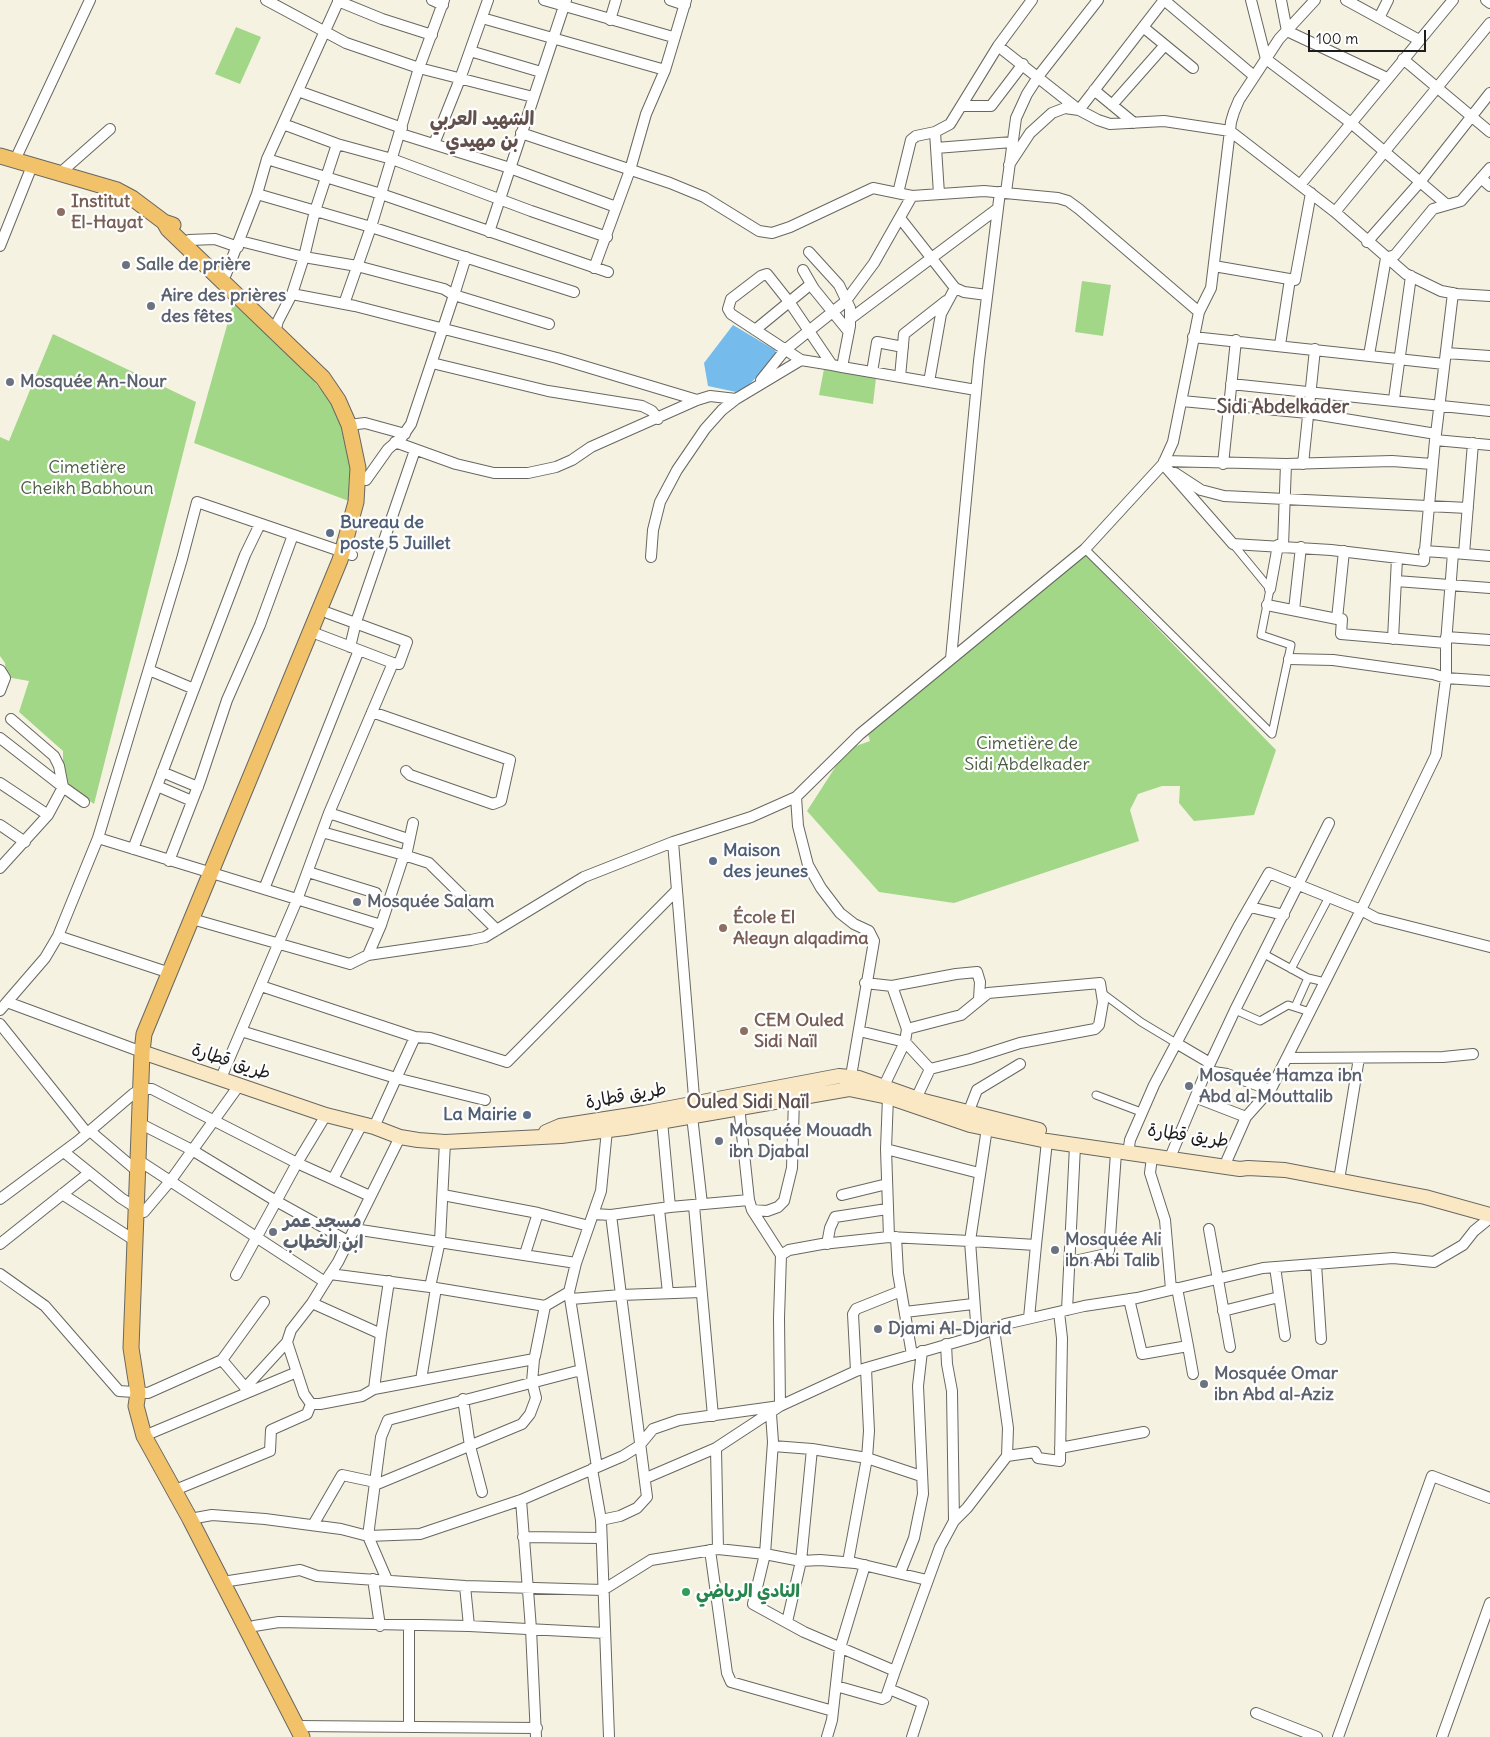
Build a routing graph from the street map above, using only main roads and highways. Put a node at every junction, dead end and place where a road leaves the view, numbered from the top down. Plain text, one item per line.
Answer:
1 (0, 156) edge
2 (164, 222) junction
3 (276, 327) junction
4 (353, 424) junction
5 (347, 553) junction
6 (314, 633) junction
7 (196, 920) junction
8 (142, 1052) junction
9 (850, 1083) junction
10 (694, 1111) junction
11 (970, 1119) junction
12 (544, 1138) junction
13 (1124, 1151) junction
14 (1171, 1156) junction
15 (1490, 1216) edge
16 (149, 1434) junction
17 (193, 1518) junction
18 (305, 1731) edge

1 - 2 main road
2 - 3 main road
2 - 3 main road
3 - 4 main road
4 - 5 main road
4 - 5 main road
5 - 6 main road
5 - 6 main road
6 - 7 main road
7 - 8 main road
7 - 8 main road
8 - 12 main road, طريق قطارة
8 - 16 main road
9 - 10 main road, طريق قطارة
9 - 10 main road, طريق قطارة
9 - 11 main road, طريق قطارة
10 - 12 main road, طريق قطارة
10 - 12 main road, طريق قطارة
11 - 13 main road, طريق قطارة
11 - 13 main road, طريق قطارة
13 - 14 main road, طريق قطارة
13 - 14 main road, طريق قطارة
14 - 15 main road, طريق قطارة
16 - 17 main road
16 - 17 main road
17 - 18 main road
17 - 18 main road

